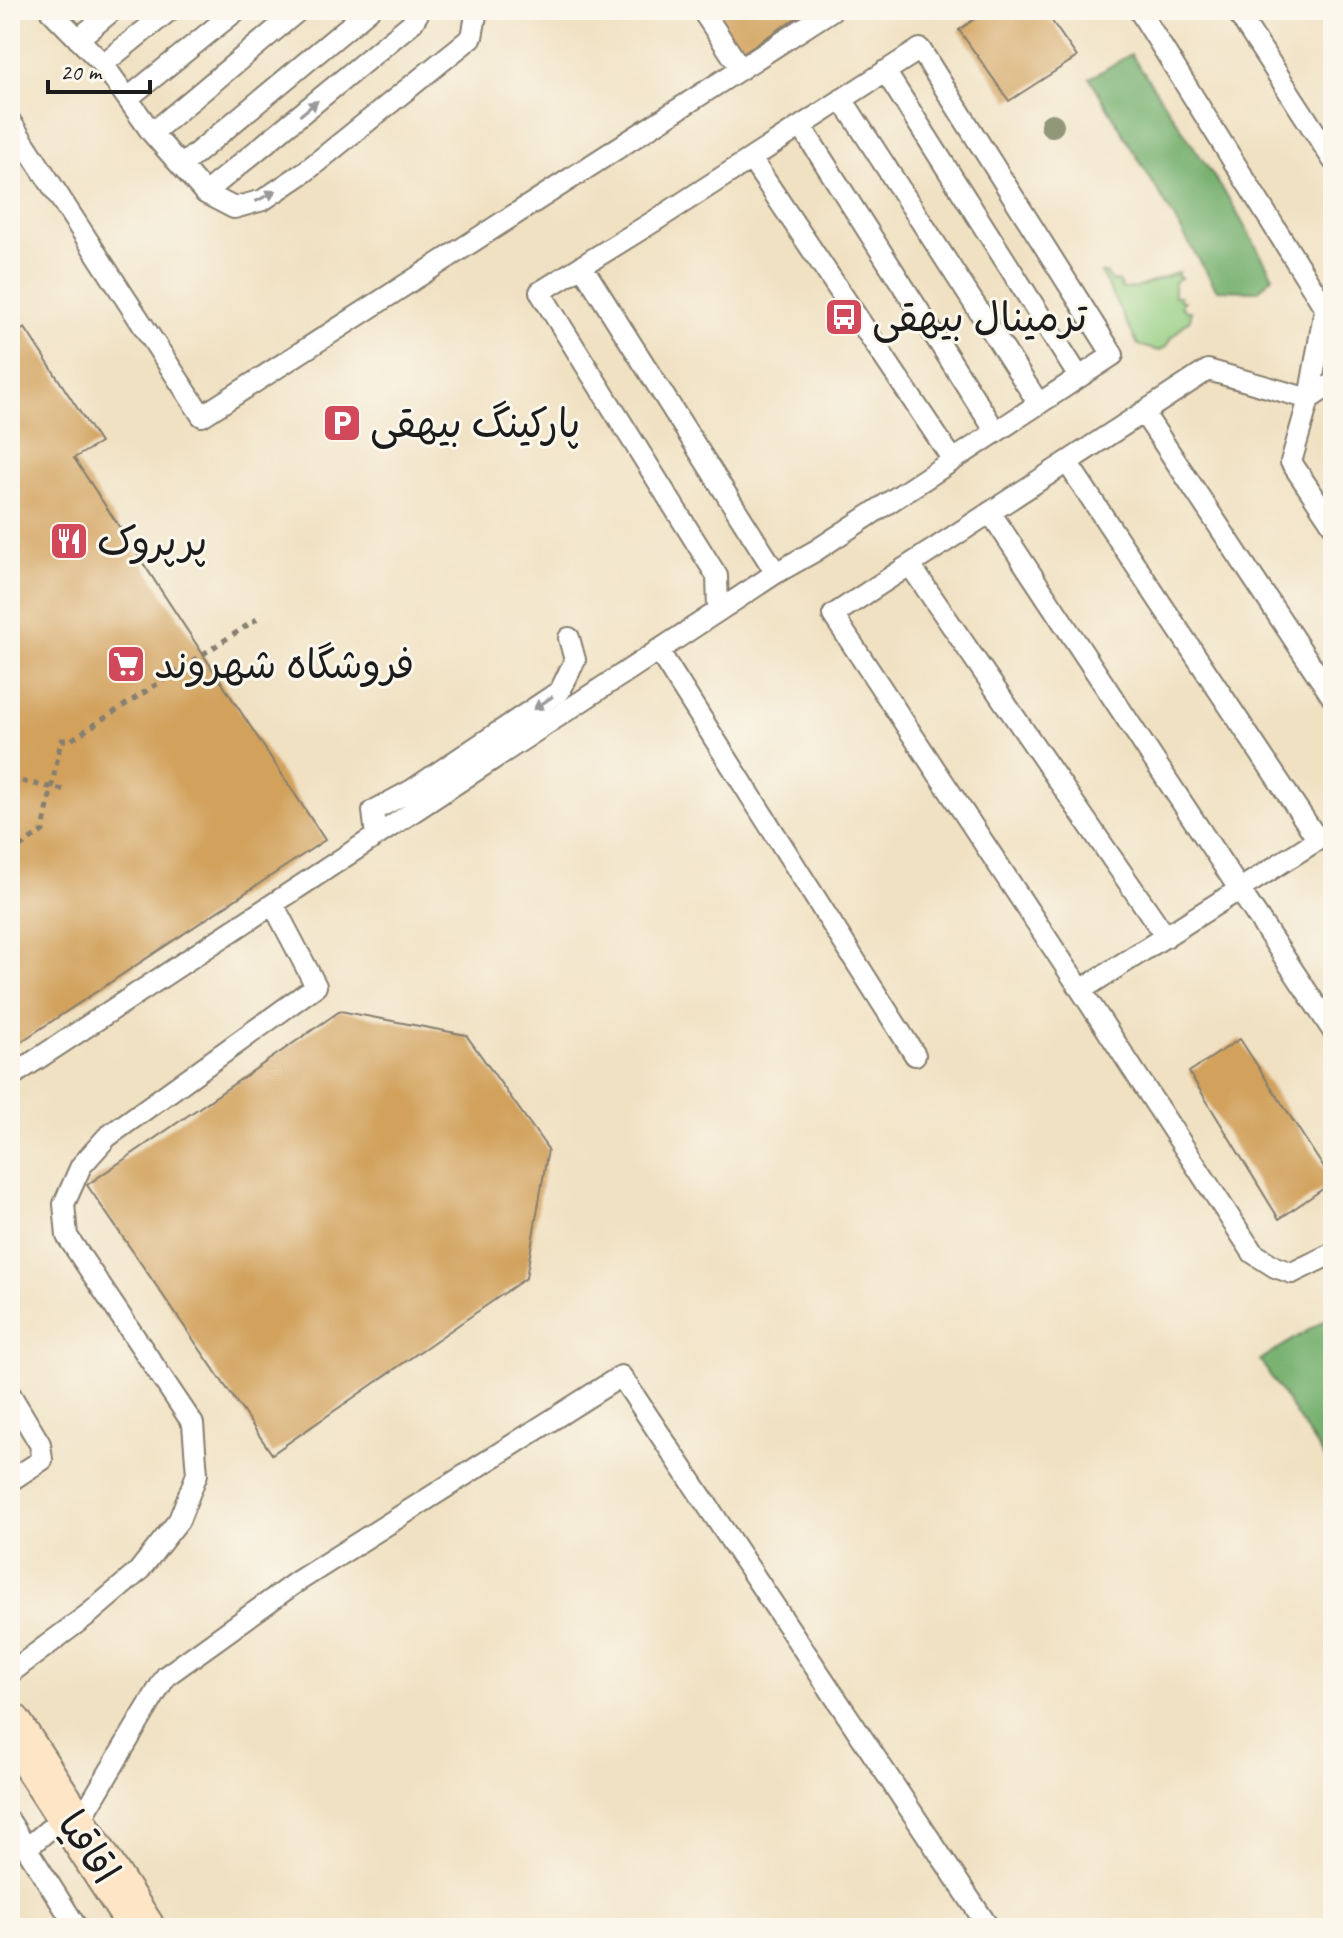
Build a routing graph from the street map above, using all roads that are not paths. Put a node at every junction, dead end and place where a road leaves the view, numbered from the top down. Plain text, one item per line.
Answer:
1 (113, 10) edge
2 (170, 10) edge
3 (237, 10) edge
4 (299, 10) edge
5 (369, 10) edge
6 (420, 10) edge
7 (477, 10) edge
8 (702, 10) edge
9 (830, 10) edge
10 (1139, 10) edge
11 (1236, 10) edge
12 (54, 11) edge
13 (78, 39) junction
14 (103, 64) junction
15 (741, 69) junction
16 (885, 71) junction
17 (128, 98) junction
18 (842, 99) junction
19 (10, 121) edge
20 (801, 126) junction
21 (152, 133) junction
22 (751, 159) junction
23 (1333, 160) edge
24 (181, 166) junction
25 (205, 193) junction
26 (582, 266) junction
27 (1079, 377) junction
28 (1333, 383) edge
29 (1309, 399) junction
30 (1039, 404) junction
31 (1143, 412) junction
32 (996, 432) junction
33 (953, 460) junction
34 (1067, 462) junction
35 (990, 512) junction
36 (1333, 525) edge
37 (910, 565) junction
38 (776, 573) junction
39 (718, 610) junction
40 (569, 638) dead end
41 (658, 650) junction
42 (1333, 698) edge
43 (1326, 835) edge
44 (376, 836) junction
45 (1240, 889) junction
46 (273, 904) junction
47 (1166, 937) junction
48 (1081, 990) junction
49 (1333, 1031) edge
50 (915, 1055) dead end
51 (10, 1077) edge
52 (1333, 1253) edge
53 (10, 1394) edge
54 (10, 1481) edge
55 (10, 1673) edge
56 (10, 1725) edge
57 (71, 1821) junction
58 (10, 1822) edge
59 (27, 1848) junction
60 (77, 1928) edge
61 (142, 1928) edge
62 (989, 1928) edge

1 - 13 lane
2 - 14 lane
3 - 17 lane
4 - 21 lane
5 - 24 lane
25 -> 6 lane
25 -> 7 lane
8 - 15 lane
9 - 15 lane
10 - 29 lane
11 - 23 lane
12 - 13 lane
13 - 14 lane
14 - 17 lane
15 - 19 lane
16 - 18 lane
16 - 27 lane
16 - 27 lane
17 - 21 lane
18 - 20 lane
18 - 30 lane
20 - 22 lane
20 - 32 lane
21 - 24 lane
22 - 26 lane
22 - 33 lane
24 - 25 lane
26 - 38 lane
26 - 39 lane
27 - 30 lane
28 - 29 lane
29 - 31 lane
29 - 36 lane
30 - 32 lane
31 - 34 lane
31 - 42 lane
32 - 33 lane
33 - 38 lane
34 - 35 lane
34 - 43 lane
35 - 37 lane
35 - 45 lane
37 - 47 lane
37 - 48 lane
38 - 39 lane
39 - 41 lane
40 -> 44 lane
41 - 44 lane
41 - 50 lane
43 - 45 lane
44 - 46 lane
45 - 47 lane
45 - 49 lane
46 - 51 lane
46 - 55 lane
47 - 48 lane
48 - 52 lane
53 - 54 lane
56 - 57 main road, اقاقیا
57 - 59 lane
57 - 61 main road, اقاقیا
57 - 62 lane
58 - 59 lane, اقاقیا
59 - 60 lane, اقاقیا

